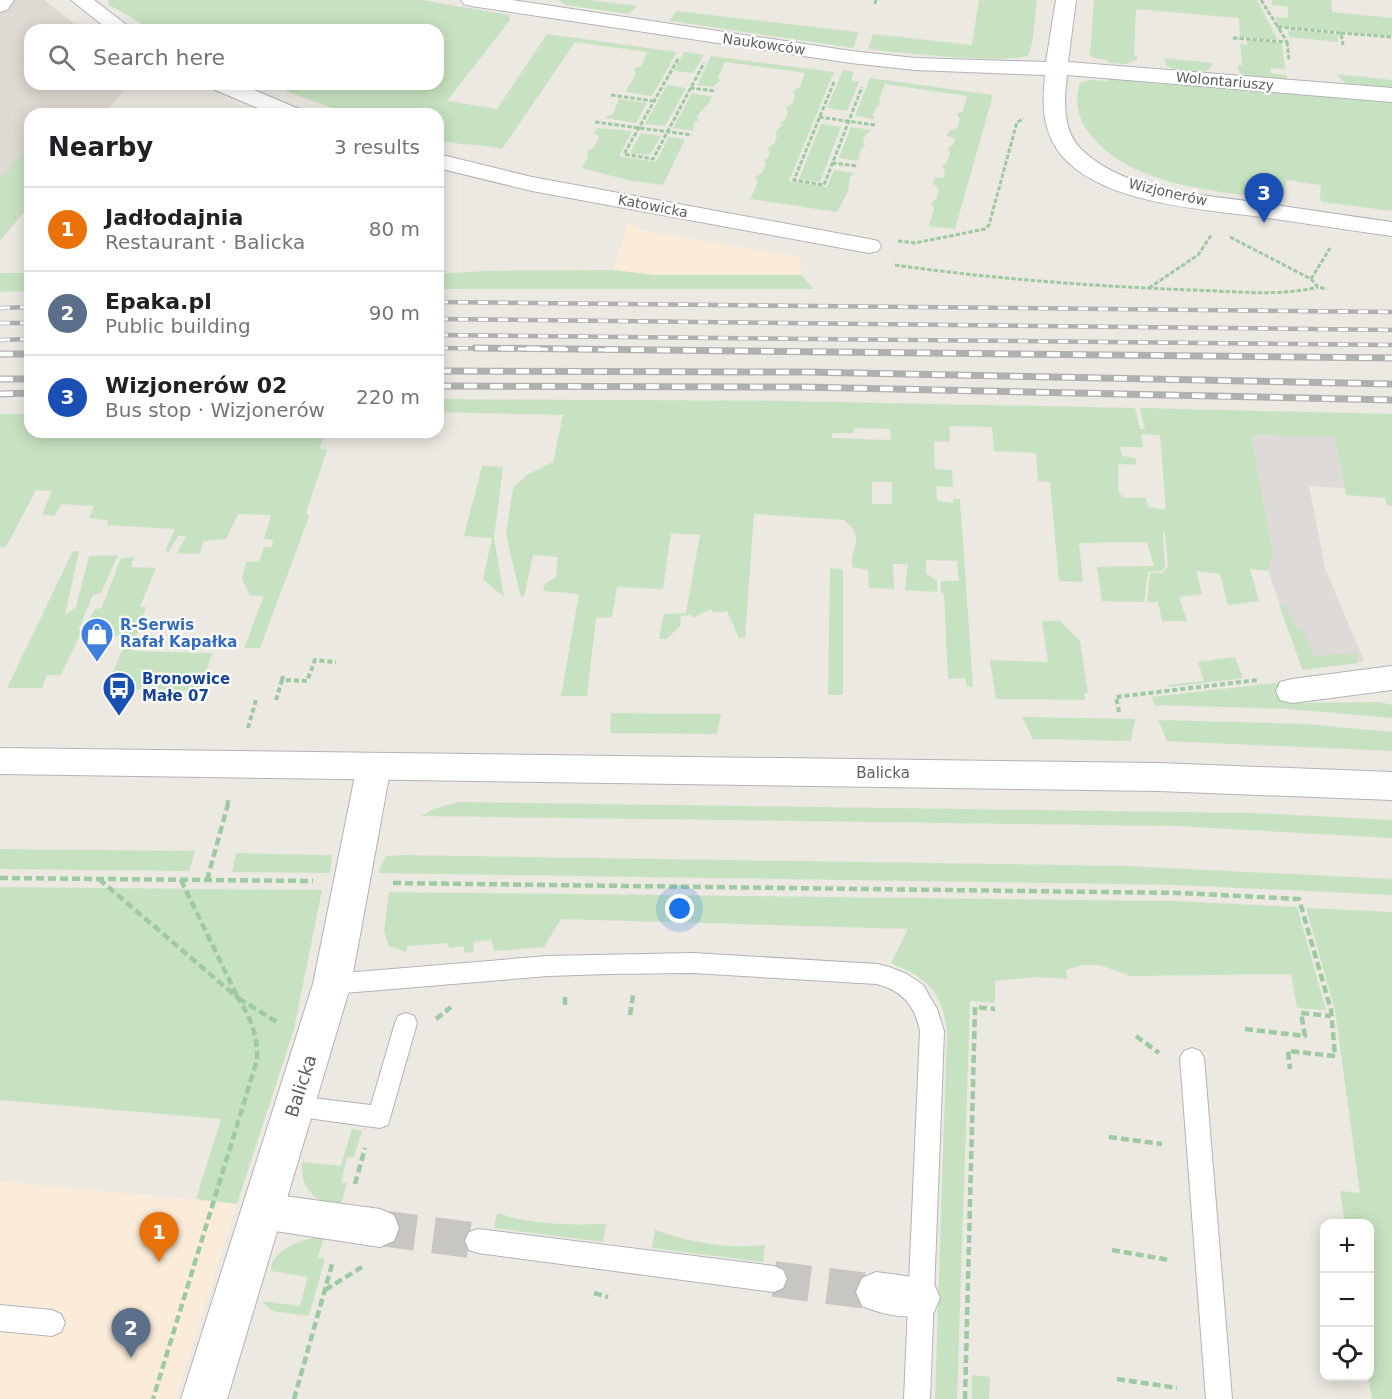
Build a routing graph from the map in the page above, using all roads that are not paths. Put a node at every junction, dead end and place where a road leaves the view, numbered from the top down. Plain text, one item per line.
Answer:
1 (6, 0) edge
2 (81, 0) edge
3 (471, 0) edge
4 (1066, 0) edge
5 (537, 5) edge
6 (0, 6) edge
7 (114, 24) edge
8 (1058, 68) junction
9 (235, 90) edge
10 (1392, 95) edge
11 (277, 108) edge
12 (444, 162) edge
13 (1392, 229) edge
14 (859, 244) road end
15 (1392, 678) edge
16 (1292, 691) road end
17 (0, 761) edge
18 (374, 766) junction
19 (1392, 786) edge
20 (332, 984) junction
21 (406, 1023) dead end
22 (1192, 1058) dead end
23 (294, 1107) junction
24 (262, 1210) junction
25 (478, 1241) tunnel mouth
26 (376, 1245) tunnel mouth
27 (774, 1279) tunnel mouth
28 (876, 1292) tunnel mouth
29 (920, 1298) junction
30 (0, 1318) edge
31 (52, 1323) dead end
32 (204, 1399) edge
33 (917, 1399) edge
34 (1219, 1399) edge

1 - 6 street
2 - 7 street
3 - 5 street, Naukowców
4 - 8 street, Wizjonerów
5 - 8 street, Naukowców
8 - 10 street, Wolontariuszy
8 - 13 street, Wizjonerów
9 - 11 street
12 - 14 street, Katowicka
15 - 16 street
17 - 18 street, Balicka
18 - 19 street, Balicka
18 - 20 street, Balicka
20 - 23 street, Balicka
20 - 29 lane
21 - 23 lane
22 - 34 lane
23 - 24 street, Balicka
24 - 26 street
24 - 32 street, Balicka
25 - 27 lane
28 - 29 street
29 - 33 lane
30 - 31 lane

